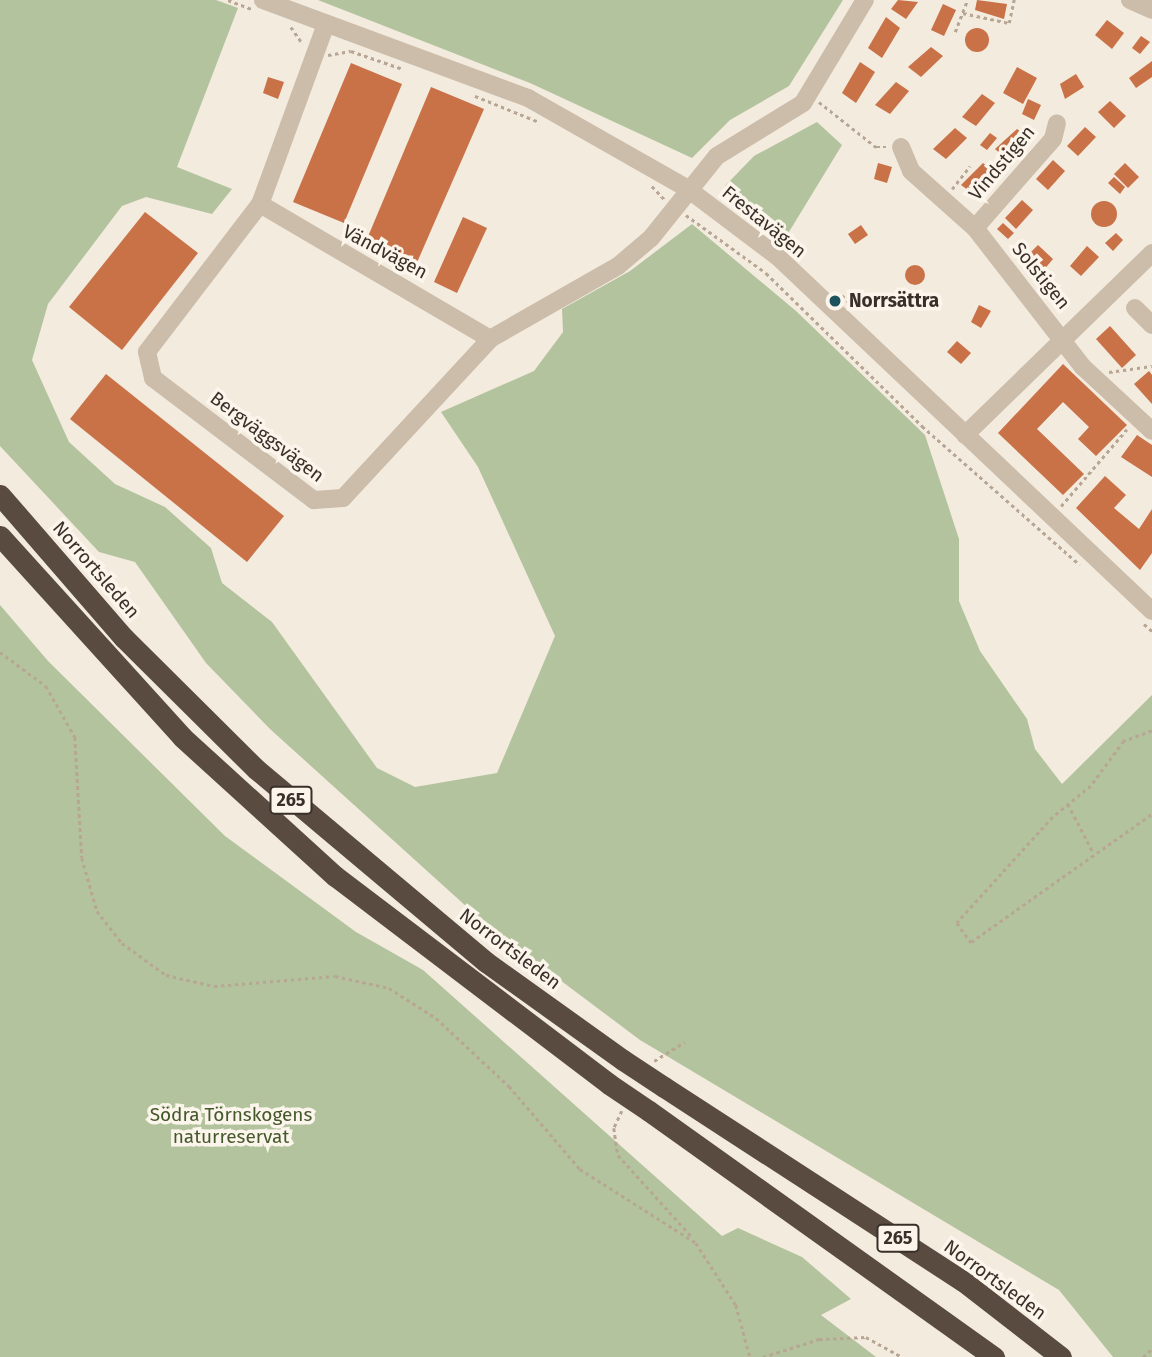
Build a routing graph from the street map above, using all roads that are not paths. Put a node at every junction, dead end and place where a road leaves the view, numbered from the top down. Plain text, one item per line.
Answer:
1 (263, 0) edge
2 (865, 0) edge
3 (1130, 0) edge
4 (1152, 10) edge
5 (326, 24) junction
6 (1057, 123) dead end
7 (901, 147) road end
8 (688, 189) junction
9 (260, 204) junction
10 (975, 228) junction
11 (1152, 253) edge
12 (1135, 308) dead end
13 (1152, 325) edge
14 (1063, 338) junction
15 (490, 339) junction
16 (1152, 431) edge
17 (965, 435) junction
18 (0, 495) edge
19 (0, 536) edge
20 (1152, 611) edge
21 (994, 1357) edge
22 (1061, 1357) edge

1 - 5 street, Frestavägen
2 - 8 street, Bergväggsvägen
3 - 4 street
5 - 8 street, Frestavägen
5 - 9 street, Bergväggsvägen
6 - 10 street, Vindstigen
7 - 10 street, Solstigen
8 - 15 street, Bergväggsvägen
8 - 17 street, Frestavägen
9 - 15 street, Vändvägen
9 - 15 street, Bergväggsvägen
10 - 14 street, Solstigen
11 - 14 street
12 - 13 street
14 - 16 street, Solstigen
14 - 17 street
17 - 20 street, Frestavägen
18 - 22 highway, Norrortsleden / 265, bridge
19 - 21 highway, 265, bridge

